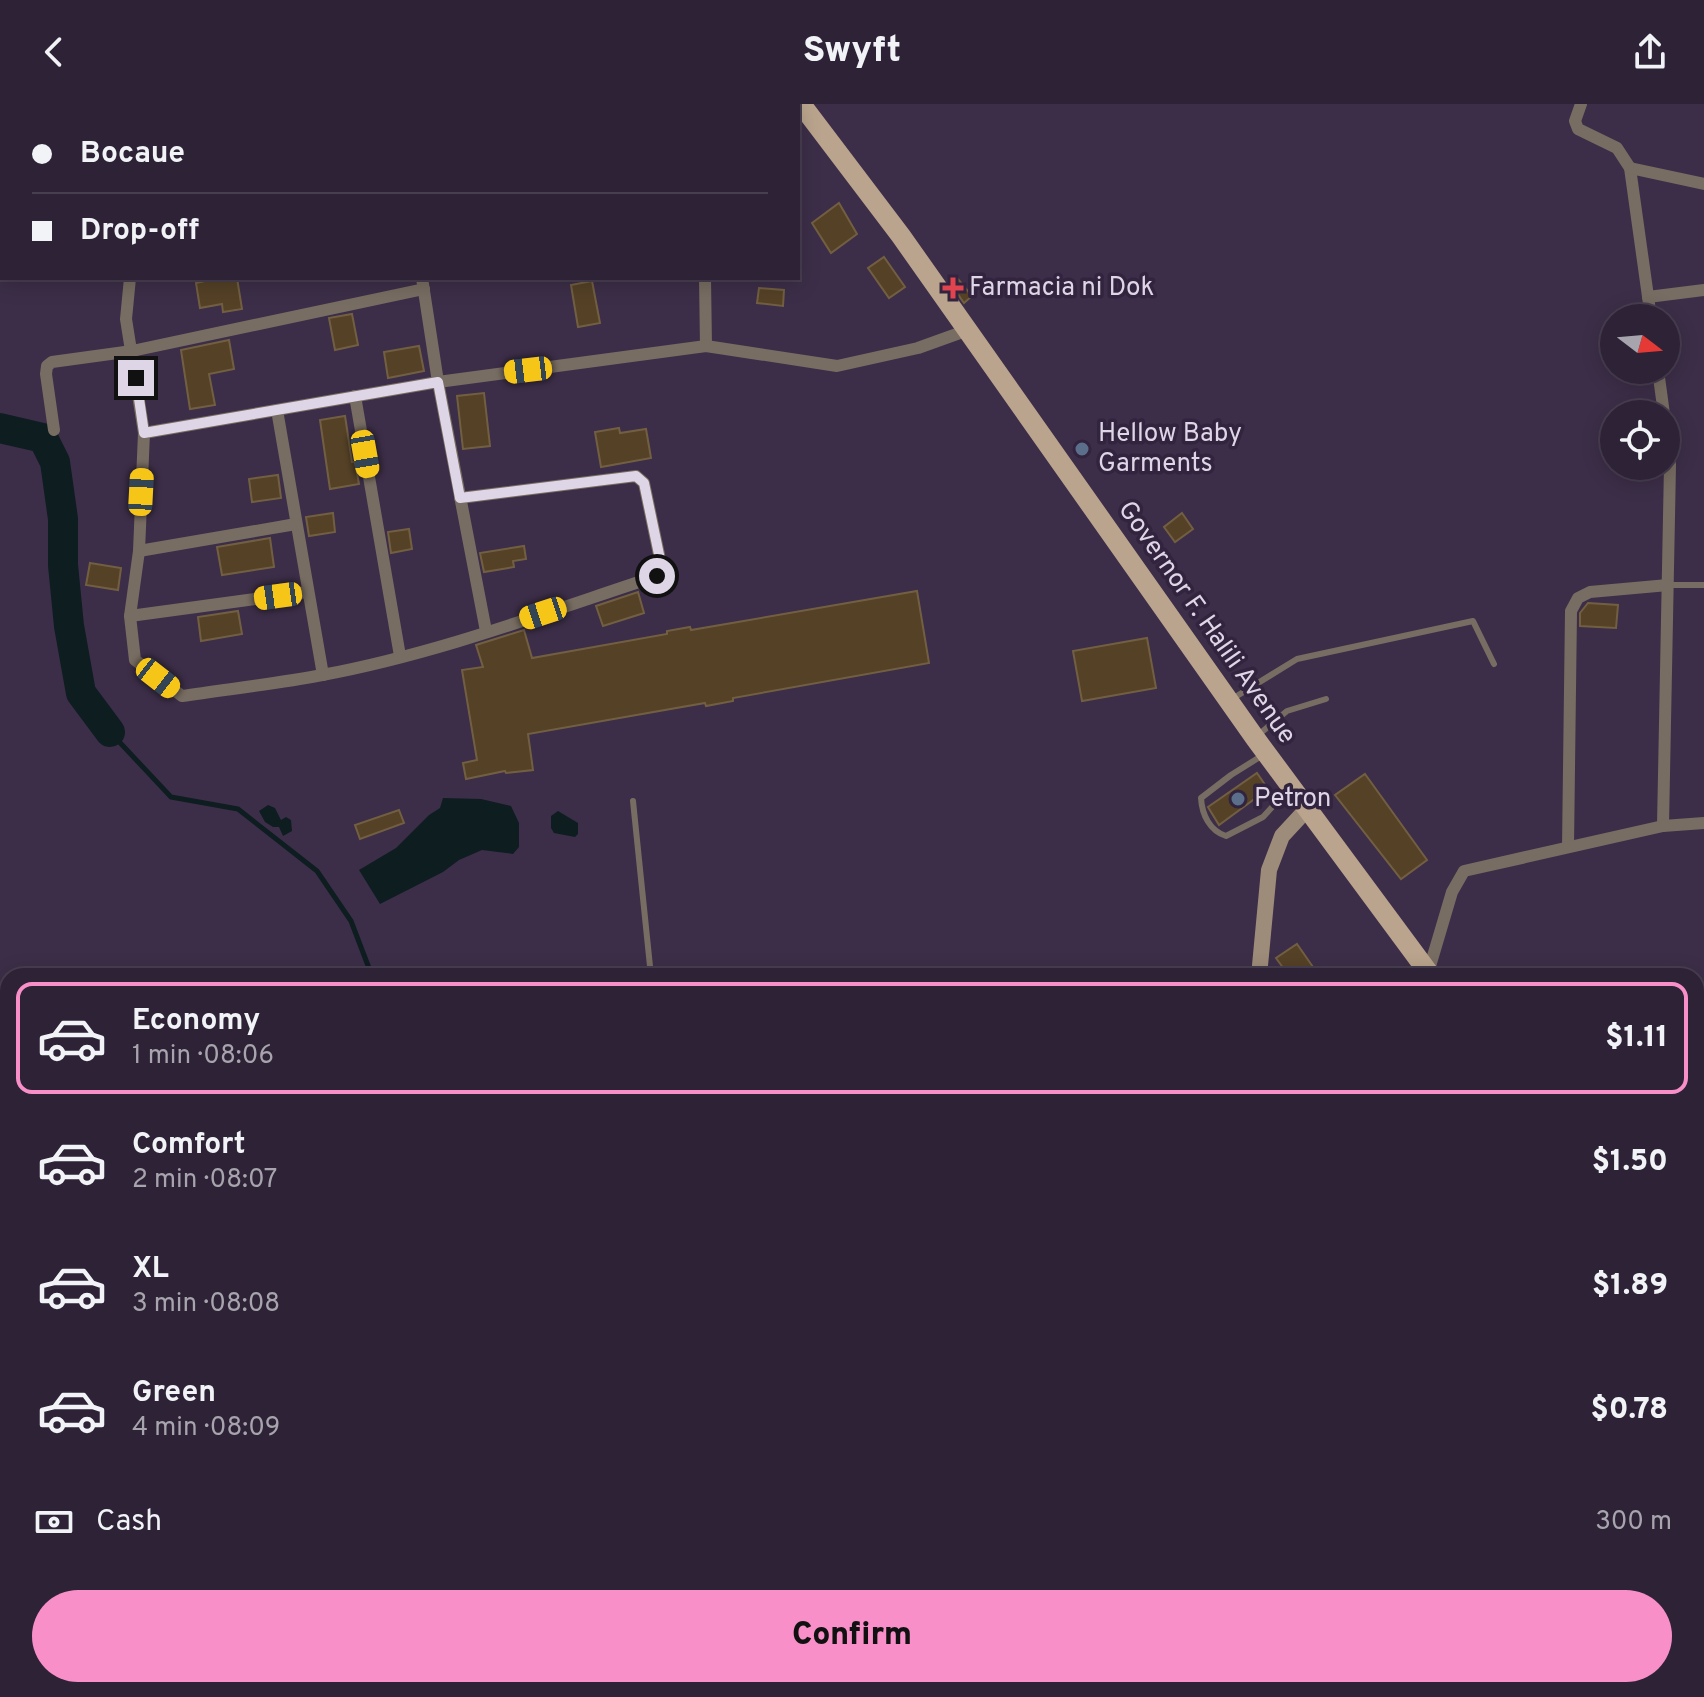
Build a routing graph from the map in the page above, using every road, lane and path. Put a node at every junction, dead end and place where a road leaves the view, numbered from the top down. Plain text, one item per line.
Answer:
1 (801, 104) edge
2 (1581, 104) edge
3 (1630, 168) junction
4 (1704, 184) edge
5 (130, 280) edge
6 (705, 280) edge
7 (423, 283) edge
8 (1704, 290) edge
9 (1648, 297) junction
10 (1649, 304) edge
11 (968, 330) junction
12 (706, 346) junction
13 (132, 351) junction
14 (438, 382) junction
15 (355, 396) junction
16 (277, 410) junction
17 (54, 430) dead end
18 (144, 433) junction
19 (1670, 480) edge
20 (460, 498) junction
21 (296, 524) junction
22 (139, 551) junction
23 (1668, 585) junction
24 (1704, 585) edge
25 (307, 592) junction
26 (130, 616) junction
27 (486, 631) junction
28 (400, 656) junction
29 (1494, 664) dead end
30 (323, 675) junction
31 (1326, 699) dead end
32 (1229, 700) junction
33 (1261, 745) junction
34 (1291, 787) junction
35 (633, 801) dead end
36 (1307, 809) junction
37 (1704, 823) edge
38 (1663, 826) junction
39 (1568, 847) junction
40 (650, 968) edge
41 (1260, 968) edge
42 (1426, 968) edge
43 (1432, 968) edge

1 - 11 main road, Governor F. Halili Avenue
2 - 3 street
3 - 4 street
3 - 9 street
5 - 13 street
6 - 12 street
7 - 13 street
7 - 14 street
8 - 9 street
9 - 10 street
11 - 12 street
11 - 32 main road, Governor F. Halili Avenue
12 - 14 street
13 - 17 street
13 - 18 street
14 - 15 street
14 - 20 street
15 - 16 street
15 - 28 street
16 - 18 street
16 - 21 street
18 - 22 street
19 - 23 street
20 - 27 street
20 - 27 street
21 - 22 street
21 - 25 street
22 - 26 street
23 - 24 lane
23 - 38 street
23 - 39 street
25 - 26 street
25 - 30 street
26 - 30 street
27 - 28 street
28 - 30 street
29 - 32 lane
31 - 33 lane
32 - 33 main road, Governor F. Halili Avenue
33 - 34 main road, Governor F. Halili Avenue
33 - 34 lane
34 - 36 main road, Governor F. Halili Avenue
35 - 40 lane
36 - 41 street
36 - 42 main road, Governor F. Halili Avenue
37 - 38 street
38 - 39 street
39 - 43 street

